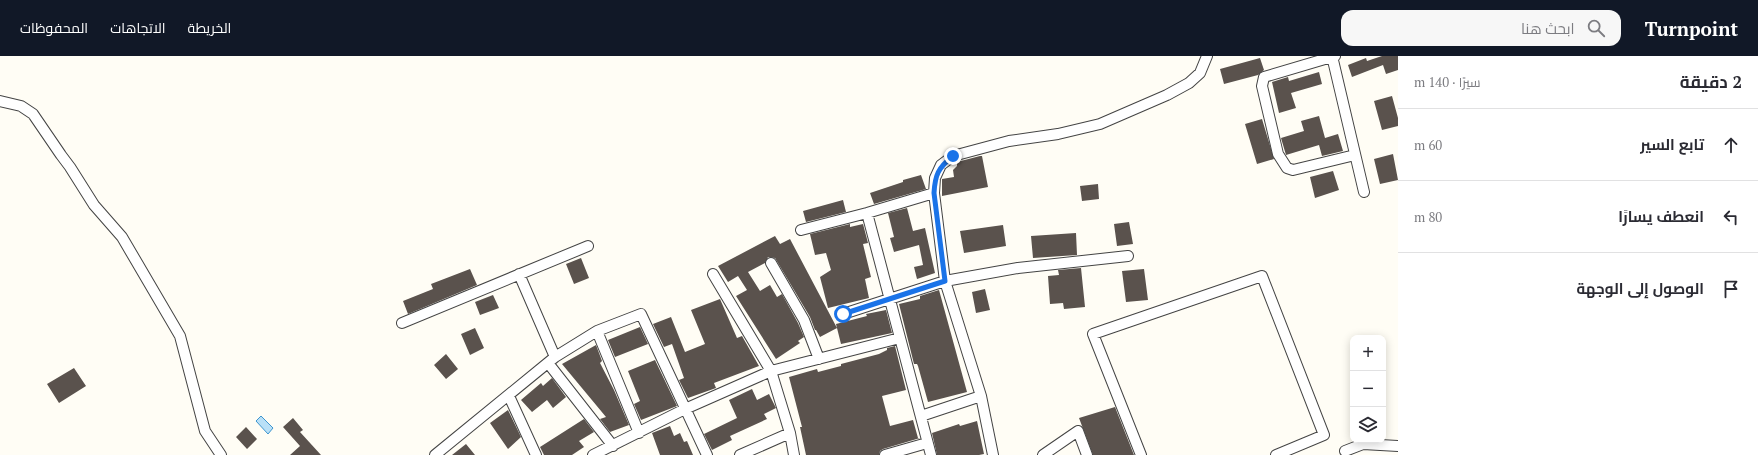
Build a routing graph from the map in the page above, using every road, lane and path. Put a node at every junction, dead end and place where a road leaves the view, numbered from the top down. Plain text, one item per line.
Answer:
1 (1207, 56) edge
2 (1333, 56) edge
3 (0, 101) edge
4 (1355, 155) junction
5 (1364, 192) dead end
6 (934, 193) junction
7 (867, 213) junction
8 (801, 230) dead end
9 (588, 246) dead end
10 (1128, 256) dead end
11 (771, 263) dead end
12 (519, 274) junction
13 (713, 274) dead end
14 (945, 281) junction
15 (890, 299) junction
16 (843, 314) dead end
17 (402, 323) dead end
18 (597, 331) junction
19 (900, 338) junction
20 (819, 359) junction
21 (551, 360) junction
22 (771, 372) junction
23 (509, 396) junction
24 (981, 396) junction
25 (684, 409) junction
26 (921, 416) junction
27 (639, 433) junction
28 (790, 433) junction
29 (927, 443) junction
30 (613, 446) junction
31 (1398, 446) edge
32 (1345, 451) dead end
33 (221, 455) edge
34 (435, 455) edge
35 (536, 455) edge
36 (594, 455) edge
37 (707, 455) edge
38 (740, 455) edge
39 (794, 455) edge
40 (884, 455) edge
41 (931, 455) edge
42 (993, 455) edge
43 (1043, 455) edge
44 (1087, 455) edge
45 (1140, 455) edge
46 (1276, 455) edge

1 - 6 street
2 - 4 street
2 - 4 street
3 - 33 street
4 - 5 street
6 - 7 street
6 - 14 street
7 - 8 street
7 - 15 street
9 - 12 street
10 - 14 street
11 - 20 street
12 - 17 street
12 - 21 street
13 - 22 street
14 - 15 street
14 - 24 street
15 - 16 street
15 - 19 street
18 - 21 street
18 - 25 street
18 - 27 street
19 - 20 street
19 - 26 street
20 - 22 street
21 - 23 street
21 - 30 street
22 - 25 street
22 - 28 street
23 - 34 street
23 - 35 street
24 - 26 street
24 - 42 street
25 - 27 street
25 - 37 street
26 - 29 street
27 - 30 street
28 - 38 street
28 - 39 street
29 - 40 street
29 - 41 street
30 - 36 street
31 - 32 street
43 - 44 street
45 - 46 street

